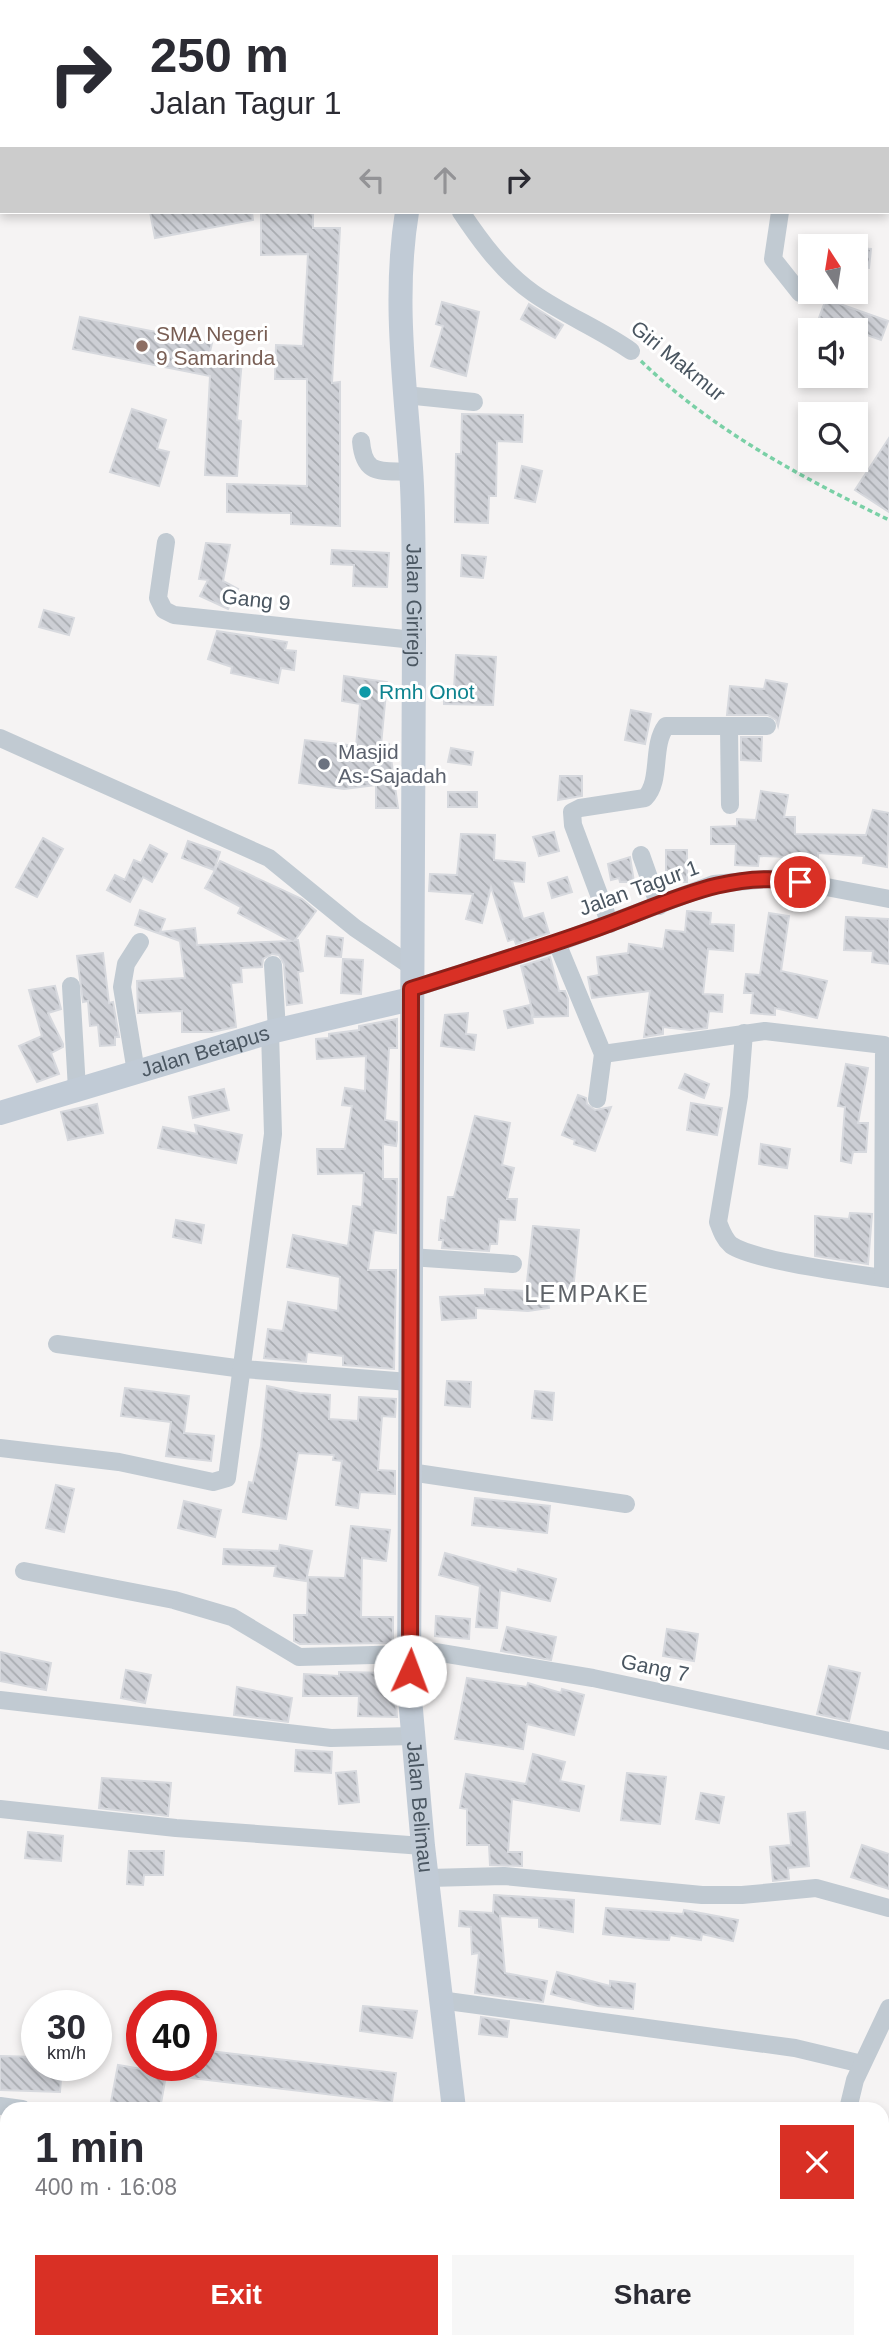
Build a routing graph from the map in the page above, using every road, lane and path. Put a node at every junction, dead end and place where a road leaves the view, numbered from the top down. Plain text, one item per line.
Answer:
1 (474, 0) edge
2 (488, 0) edge
3 (407, 214) edge
4 (463, 214) edge
5 (780, 214) edge
6 (798, 291) edge
7 (631, 351) joint
8 (405, 396) junction
9 (474, 402) dead end
10 (361, 441) dead end
11 (411, 472) junction
12 (889, 520) edge
13 (166, 542) dead end
14 (414, 640) junction
15 (767, 726) dead end
16 (729, 727) junction
17 (0, 738) edge
18 (730, 805) dead end
19 (641, 855) dead end
20 (889, 899) edge
21 (659, 906) junction
22 (610, 924) junction
23 (140, 942) dead end
24 (556, 943) junction
25 (273, 965) dead end
26 (411, 985) junction
27 (71, 986) dead end
28 (273, 1031) junction
29 (744, 1033) junction
30 (886, 1045) edge
31 (603, 1054) junction
32 (136, 1072) junction
33 (77, 1089) junction
34 (597, 1099) dead end
35 (886, 1109) edge
36 (0, 1113) edge
37 (410, 1257) junction
38 (513, 1264) dead end
39 (886, 1279) edge
40 (57, 1344) dead end
41 (243, 1370) junction
42 (409, 1382) junction
43 (0, 1448) edge
44 (410, 1472) junction
45 (626, 1504) dead end
46 (24, 1571) dead end
47 (411, 1651) junction
48 (0, 1700) edge
49 (413, 1737) junction
50 (889, 1741) edge
51 (0, 1809) edge
52 (423, 1846) junction
53 (429, 1878) junction
54 (889, 1908) edge
55 (440, 2000) junction
56 (889, 2008) edge
57 (862, 2064) junction
58 (453, 2102) edge
59 (850, 2102) edge

1 - 2 street
3 - 8 street, Jalan Girirejo
4 - 7 street, Giri Makmur
5 - 6 street
7 - 12 path, Giri Makmur
8 - 9 street
8 - 11 street, Jalan Girirejo
10 - 11 street
11 - 14 street, Jalan Girirejo
13 - 14 street, Gang 9
14 - 26 street, Jalan Girirejo
15 - 16 street
16 - 18 street
16 - 22 street
17 - 26 street
19 - 21 street
20 - 21 street, Jalan Tagur 1
21 - 22 street, Jalan Tagur 1
22 - 24 street, Jalan Tagur 1
23 - 32 street
24 - 26 street, Jalan Tagur 1
24 - 31 street
25 - 28 street
26 - 28 street, Jalan Betapus
26 - 37 street, Jalan Belimau
27 - 33 street
28 - 32 street, Jalan Betapus
28 - 41 street
29 - 30 street
29 - 31 street
29 - 39 street
30 - 35 street
31 - 34 street
32 - 33 street, Jalan Betapus
33 - 36 street, Jalan Betapus
35 - 39 street
37 - 38 street
37 - 42 street, Jalan Belimau
40 - 41 street
41 - 42 street
41 - 43 street
42 - 44 street, Jalan Belimau
44 - 45 street
44 - 47 street, Jalan Belimau
46 - 47 street, Gang 7
47 - 49 street, Jalan Belimau
47 - 50 street, Gang 7
48 - 49 street
49 - 52 street, Jalan Belimau
51 - 52 street
52 - 53 street, Jalan Belimau
53 - 54 street
53 - 55 street, Jalan Belimau
55 - 57 street
55 - 58 street, Jalan Belimau
56 - 57 street
57 - 59 street

